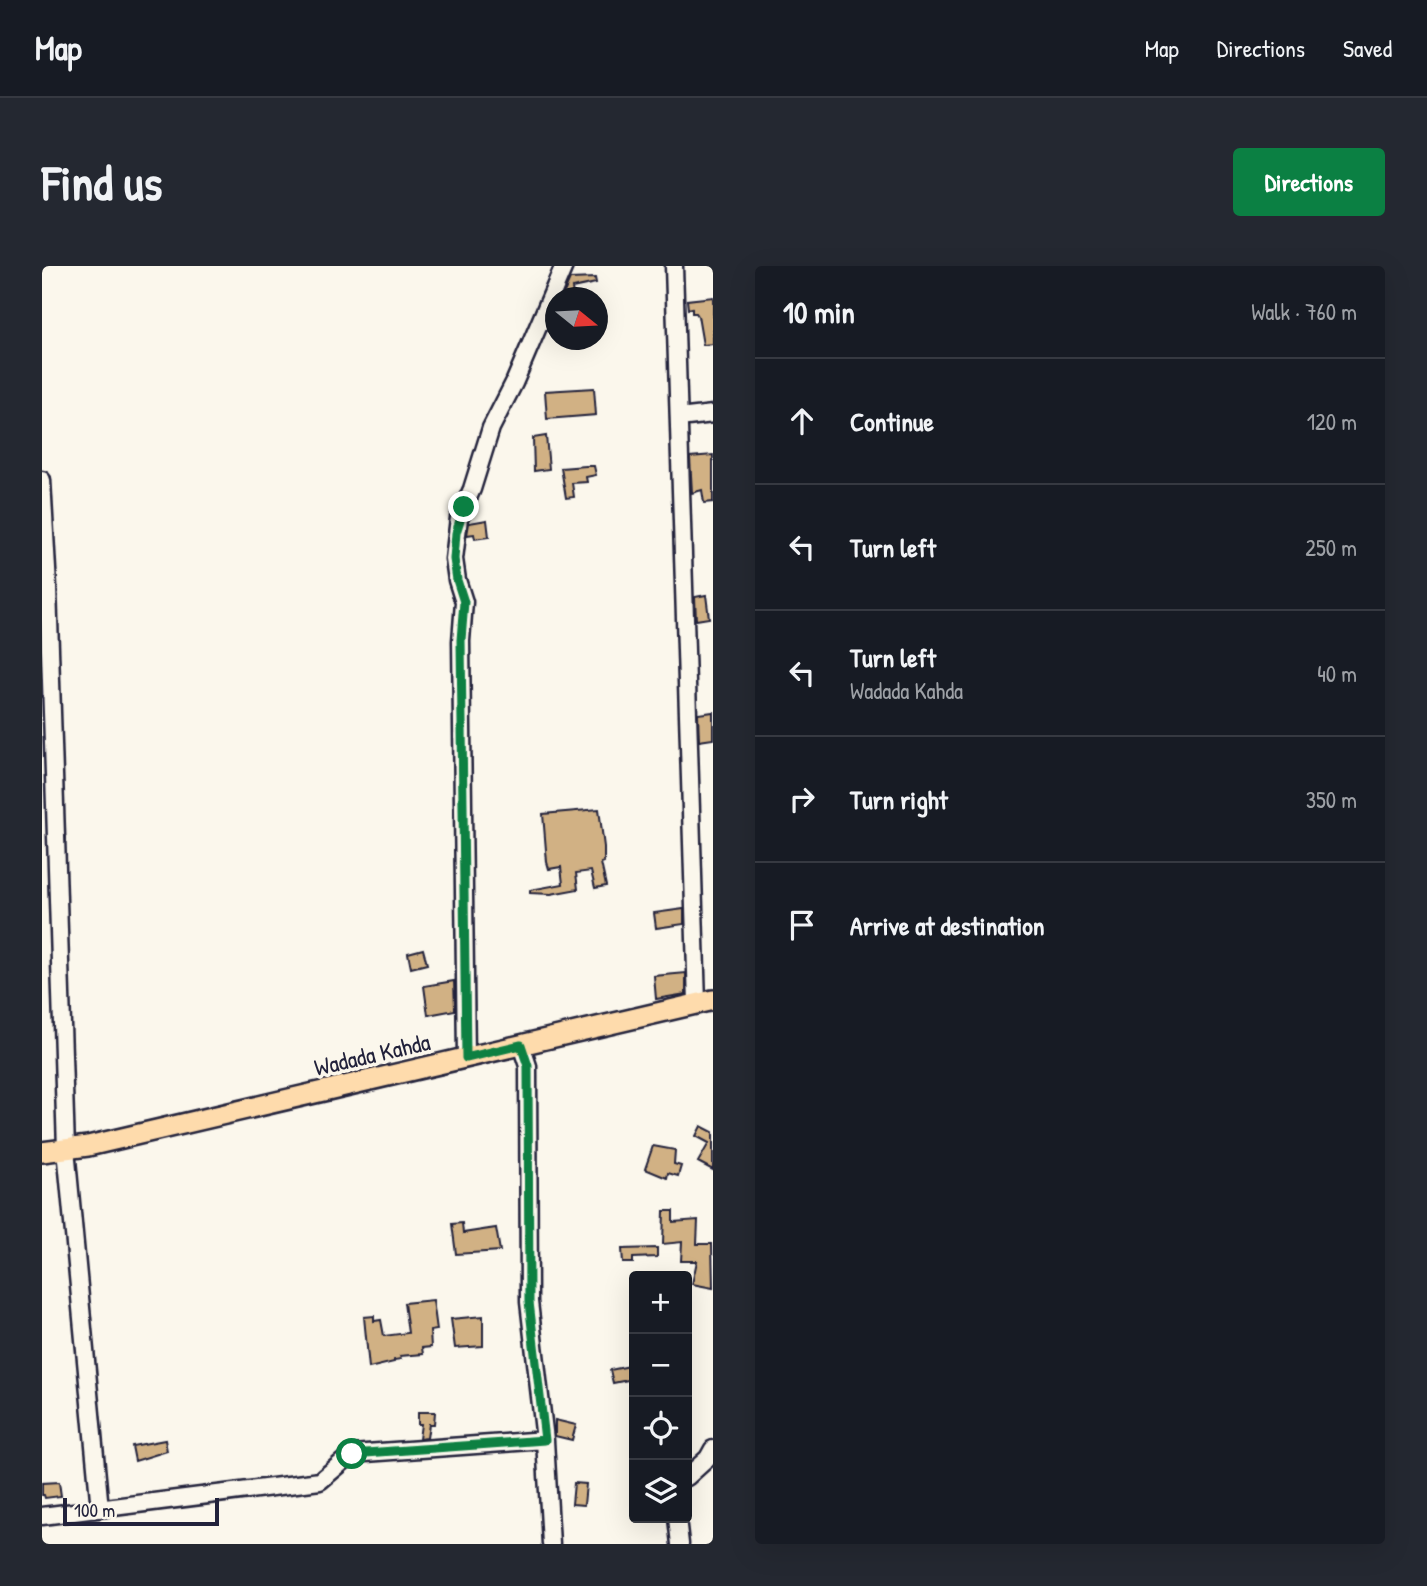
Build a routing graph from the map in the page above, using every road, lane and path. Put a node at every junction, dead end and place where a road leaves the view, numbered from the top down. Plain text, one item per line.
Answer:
1 (564, 266) edge
2 (674, 266) edge
3 (713, 414) edge
4 (679, 418) junction
5 (42, 480) edge
6 (705, 1001) edge
7 (521, 1045) junction
8 (466, 1058) junction
9 (66, 1149) junction
10 (42, 1153) edge
11 (545, 1440) junction
12 (713, 1449) edge
13 (692, 1472) edge
14 (100, 1508) junction
15 (42, 1516) edge
16 (678, 1523) edge
17 (551, 1544) edge
18 (680, 1544) edge

1 - 8 street
2 - 4 street
3 - 4 street
4 - 6 street
5 - 9 street
6 - 7 main road, Wadada Kahda
7 - 8 main road, Wadada Kahda
7 - 11 street
8 - 9 main road, Wadada Kahda
9 - 10 main road, Wadada Kahda
9 - 14 street
11 - 14 street
11 - 17 street
12 - 13 street
14 - 15 street
16 - 18 street

